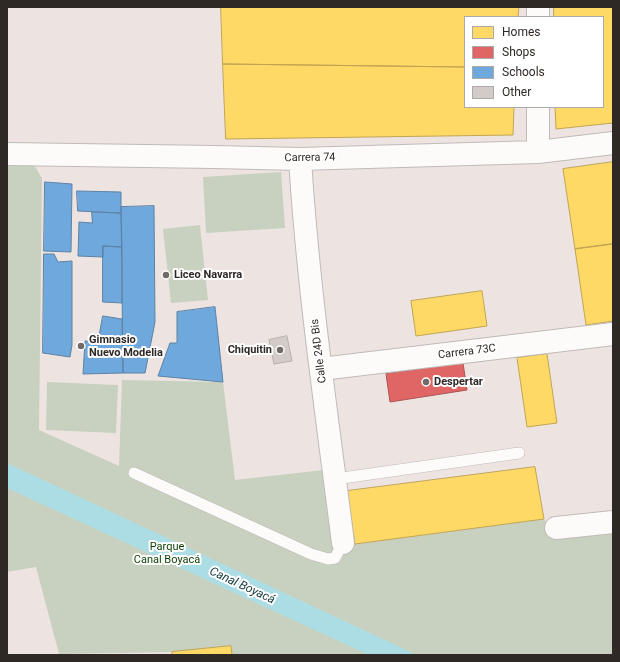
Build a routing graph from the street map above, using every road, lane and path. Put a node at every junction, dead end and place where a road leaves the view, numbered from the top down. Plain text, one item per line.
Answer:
1 (538, 108) edge
2 (613, 143) edge
3 (538, 152) junction
4 (7, 154) edge
5 (300, 159) junction
6 (613, 334) edge
7 (321, 369) junction
8 (519, 453) dead end
9 (134, 473) dead end
10 (335, 479) junction
11 (613, 522) edge
12 (556, 528) dead end
13 (343, 543) joint

1 - 3 street
2 - 3 street, Carrera 74
3 - 5 street, Carrera 74
4 - 5 street, Carrera 74
5 - 7 street, Calle 24D Bis
6 - 7 street, Carrera 73C
7 - 10 street, Calle 24D Bis
8 - 10 lane
9 - 13 lane
10 - 13 street, Calle 24D Bis
11 - 12 street

